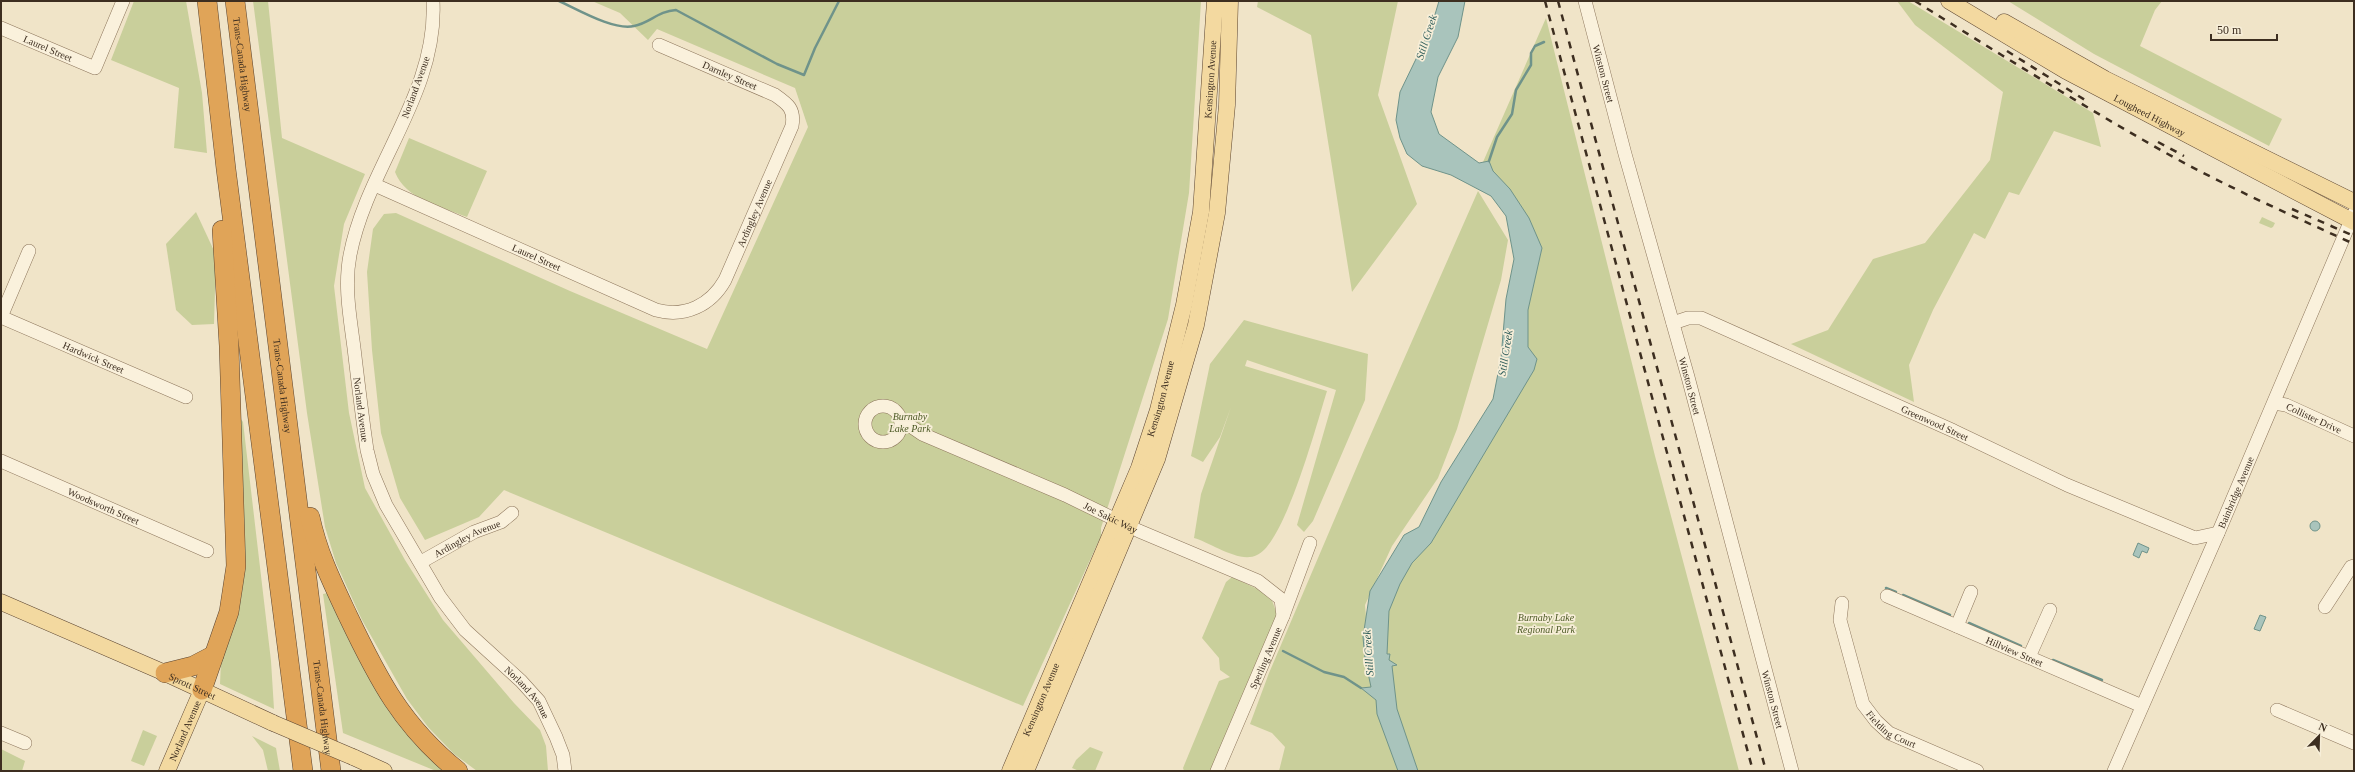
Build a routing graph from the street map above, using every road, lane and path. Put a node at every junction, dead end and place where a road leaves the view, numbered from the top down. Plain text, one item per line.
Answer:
1 (123, 1) edge
2 (207, 1) edge
3 (235, 1) edge
4 (433, 1) edge
5 (1215, 1) edge
6 (1230, 1) edge
7 (1585, 1) edge
8 (1949, 1) edge
9 (1970, 1) edge
10 (1, 28) edge
11 (660, 45) dead end
12 (793, 113) joint
13 (226, 169) junction
14 (375, 185) junction
15 (2354, 202) edge
16 (2353, 218) edge
17 (29, 251) dead end
18 (701, 305) joint
19 (1, 317) edge
20 (1672, 323) junction
21 (186, 397) dead end
22 (2274, 403) junction
23 (900, 419) junction
24 (922, 434) junction
25 (2354, 436) edge
26 (893, 438) junction
27 (1, 462) edge
28 (294, 462) junction
29 (512, 513) dead end
30 (1124, 524) junction
31 (2218, 533) junction
32 (2195, 538) junction
33 (1310, 543) dead end
34 (207, 551) dead end
35 (2208, 558) junction
36 (421, 562) junction
37 (2354, 566) edge
38 (1971, 592) dead end
39 (1887, 596) dead end
40 (1, 602) edge
41 (1842, 603) dead end
42 (2325, 607) dead end
43 (2050, 610) dead end
44 (1283, 616) junction
45 (1957, 626) junction
46 (214, 655) junction
47 (2029, 657) junction
48 (165, 673) junction
49 (202, 690) junction
50 (2142, 706) junction
51 (2277, 710) dead end
52 (1, 733) edge
53 (25, 743) dead end
54 (2354, 743) edge
55 (167, 771) edge
56 (303, 771) edge
57 (331, 771) edge
58 (384, 771) edge
59 (458, 771) edge
60 (565, 771) edge
61 (1010, 771) edge
62 (1026, 771) edge
63 (1217, 771) edge
64 (1792, 771) edge
65 (1976, 771) edge
66 (2114, 771) edge

1 - 10 street, Laurel Street
2 - 13 highway
3 - 28 highway, Trans-Canada Highway
4 - 14 street, Norland Avenue
5 - 30 main road, Kensington Avenue
6 - 30 main road, Kensington Avenue
7 - 20 street, Winston Street
8 - 16 main road, Lougheed Highway
9 - 15 main road, Lougheed Highway
11 - 12 street, Darnley Street
12 - 18 street, Ardingley Avenue
13 - 46 highway
13 - 56 highway
14 - 18 street, Laurel Street
14 - 36 street, Norland Avenue
16 - 22 street, Bainbridge Avenue
17 - 19 street
19 - 21 street, Hardwick Street
20 - 32 street, Greenwood Street
20 - 64 street, Winston Street
22 - 25 street, Collister Drive
22 - 31 street, Bainbridge Avenue
23 - 24 street, Joe Sakic Way
23 - 26 street
23 - 26 street, Joe Sakic Way
24 - 26 street, Joe Sakic Way
24 - 30 street, Joe Sakic Way
27 - 34 street, Woodsworth Street
28 - 57 highway, Trans-Canada Highway
28 - 59 highway
29 - 36 street, Ardingley Avenue
30 - 44 street, Joe Sakic Way
30 - 61 main road, Kensington Avenue
30 - 62 main road, Kensington Avenue
31 - 32 street
31 - 35 street, Bainbridge Avenue
32 - 35 street
33 - 44 street, Sperling Avenue
35 - 50 street, Bainbridge Avenue
36 - 60 street, Norland Avenue
37 - 42 street
38 - 45 street
39 - 45 street, Hillview Street
40 - 48 main road, Sprott Street
41 - 65 street, Fielding Court
43 - 47 street
44 - 63 street, Sperling Avenue
45 - 47 street, Hillview Street
46 - 48 highway
46 - 49 highway
47 - 50 street, Hillview Street
48 - 49 main road, Sprott Street
49 - 55 main road, Norland Avenue
49 - 58 main road, Sprott Street, bridge
50 - 66 street, Bainbridge Avenue
51 - 54 street
52 - 53 street

